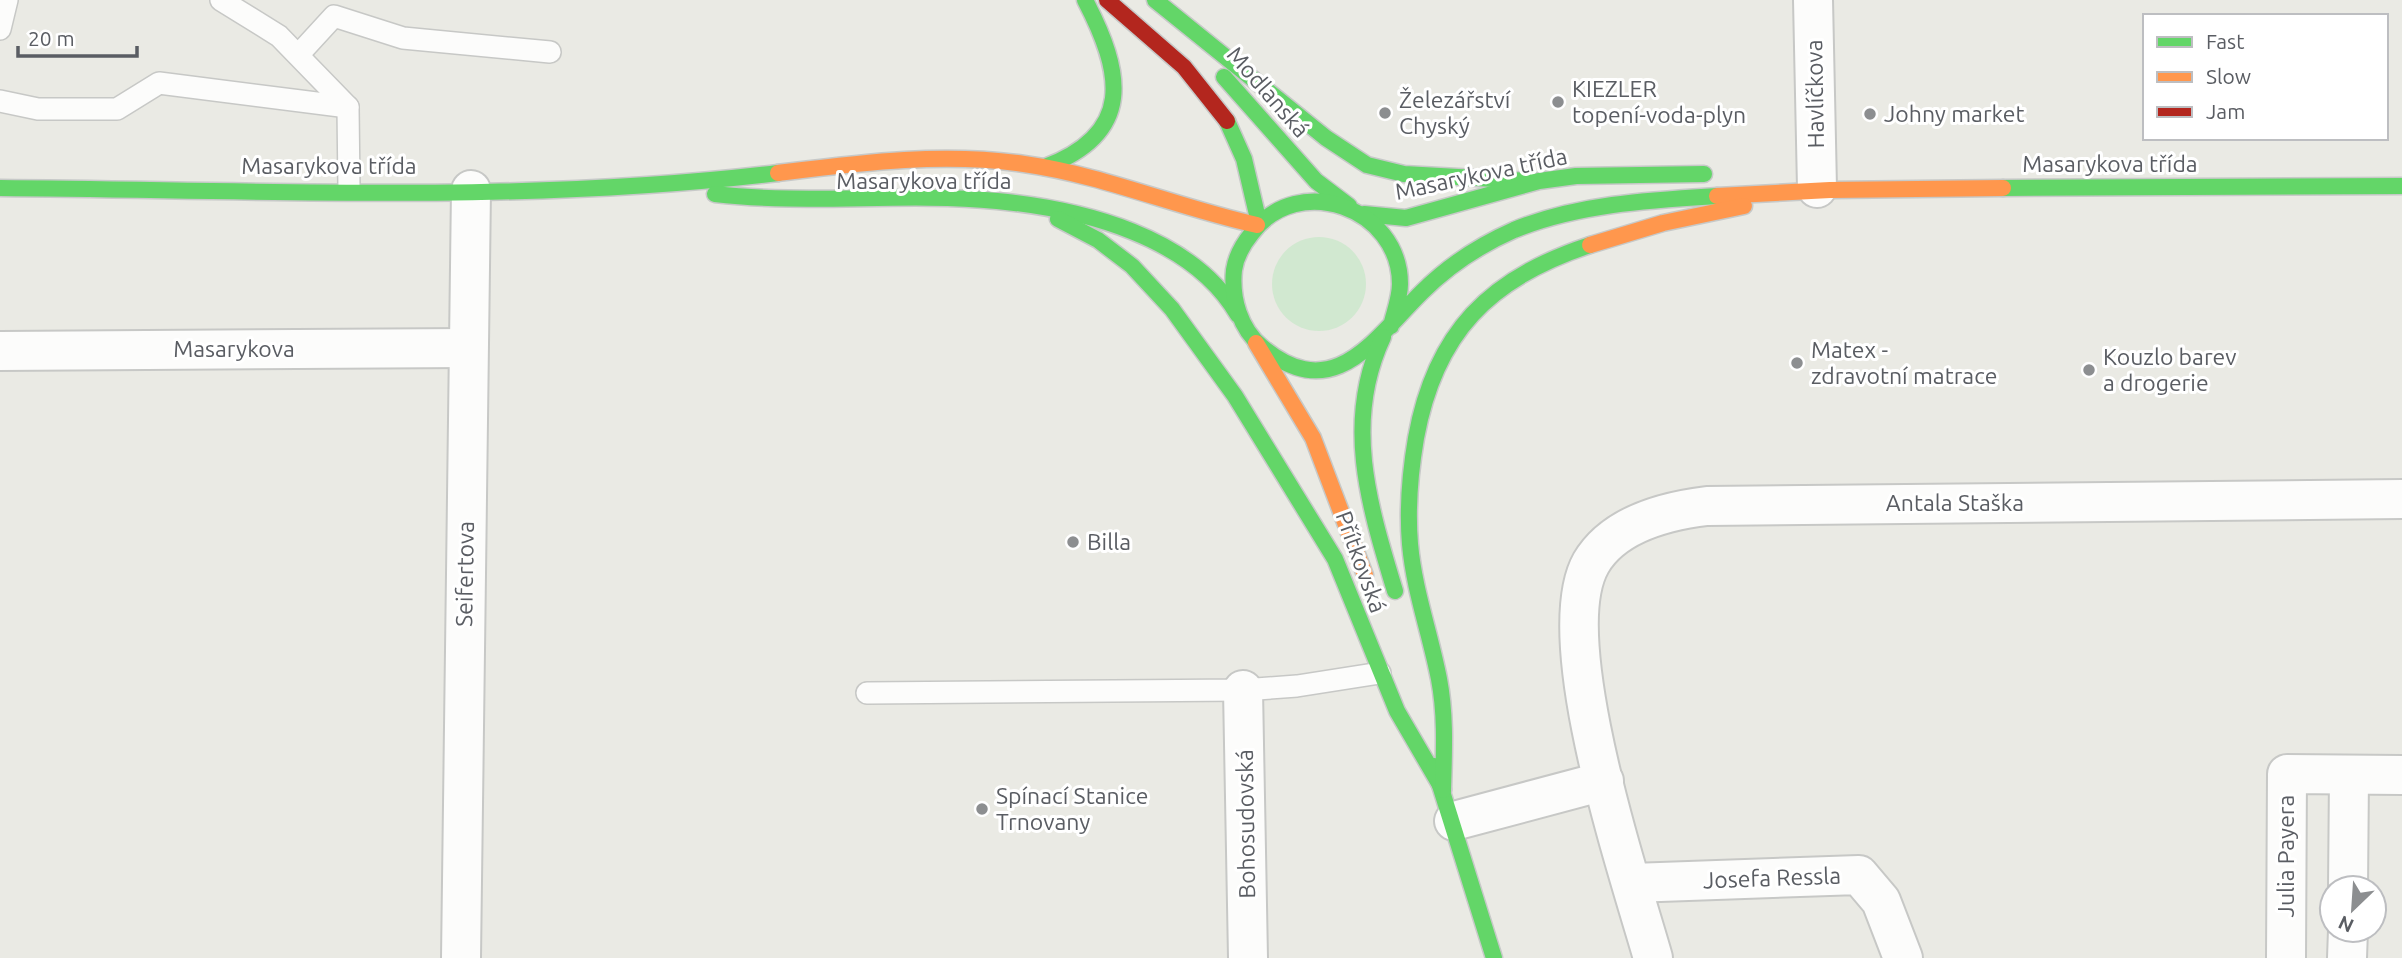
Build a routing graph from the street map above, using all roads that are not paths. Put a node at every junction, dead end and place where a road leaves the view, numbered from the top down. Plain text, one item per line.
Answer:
1 (8, 0) edge
2 (221, 0) edge
3 (1085, 0) edge
4 (1107, 0) edge
5 (1812, 0) edge
6 (1156, 1) edge
7 (0, 29) edge
8 (550, 52) dead end
9 (300, 53) junction
10 (0, 101) edge
11 (348, 107) junction
12 (1045, 167) junction
13 (1720, 175) dead end
14 (1743, 177) dead end
15 (1539, 181) junction
16 (657, 185) junction
17 (2402, 186) edge
18 (0, 188) edge
19 (1817, 188) junction
20 (349, 189) junction
21 (471, 190) junction
22 (1017, 202) junction
23 (1357, 210) junction
24 (1258, 224) junction
25 (1239, 318) junction
26 (1387, 332) junction
27 (1256, 343) junction
28 (468, 348) junction
29 (0, 351) edge
30 (2402, 499) edge
31 (1369, 586) dead end
32 (1398, 602) dead end
33 (1380, 673) junction
34 (1243, 690) junction
35 (867, 693) dead end
36 (1418, 698) dead end
37 (2402, 775) edge
38 (2349, 776) junction
39 (1604, 781) junction
40 (1449, 806) junction
41 (2348, 874) edge
42 (1632, 883) junction
43 (461, 958) edge
44 (1248, 958) edge
45 (1494, 958) edge
46 (1653, 958) edge
47 (1903, 958) edge
48 (2286, 958) edge

1 - 7 lane
2 - 9 lane
3 - 12 main road
4 - 24 main road, Modlanská
5 - 19 street, Havlíčkova
6 - 15 main road
6 - 23 main road, Modlanská
8 - 9 lane
9 - 11 lane
10 - 11 lane
11 - 20 lane
12 - 16 main road, Masarykova třída
12 - 24 main road, Masarykova třída
13 - 15 main road, Masarykova třída
14 - 19 main road, Masarykova třída
15 - 23 main road, Masarykova třída
16 - 21 main road, Masarykova třída
16 - 22 main road, Masarykova třída
17 - 19 main road, Masarykova třída
18 - 20 main road, Masarykova třída
19 - 26 main road, Masarykova třída
19 - 40 main road
20 - 21 main road, Masarykova třída
21 - 28 street, Seifertova
22 - 25 main road, Masarykova třída
22 - 33 main road
23 - 24 main road, Masarykova třída
23 - 26 main road, Masarykova třída
24 - 25 main road, Masarykova třída
25 - 27 main road, Masarykova třída
26 - 27 main road, Masarykova třída
26 - 32 main road, Přítkovská
27 - 31 main road, Přítkovská
28 - 29 street, Masarykova
28 - 43 street, Seifertova
30 - 39 street, Antala Staška
33 - 34 lane
33 - 40 main road
34 - 35 lane
34 - 44 street, Bohosudovská
36 - 40 main road
37 - 38 street, Julia Payera
38 - 41 street
38 - 48 street, Julia Payera
39 - 40 street
39 - 42 street
40 - 45 main road
42 - 46 street
42 - 47 street, Josefa Ressla

